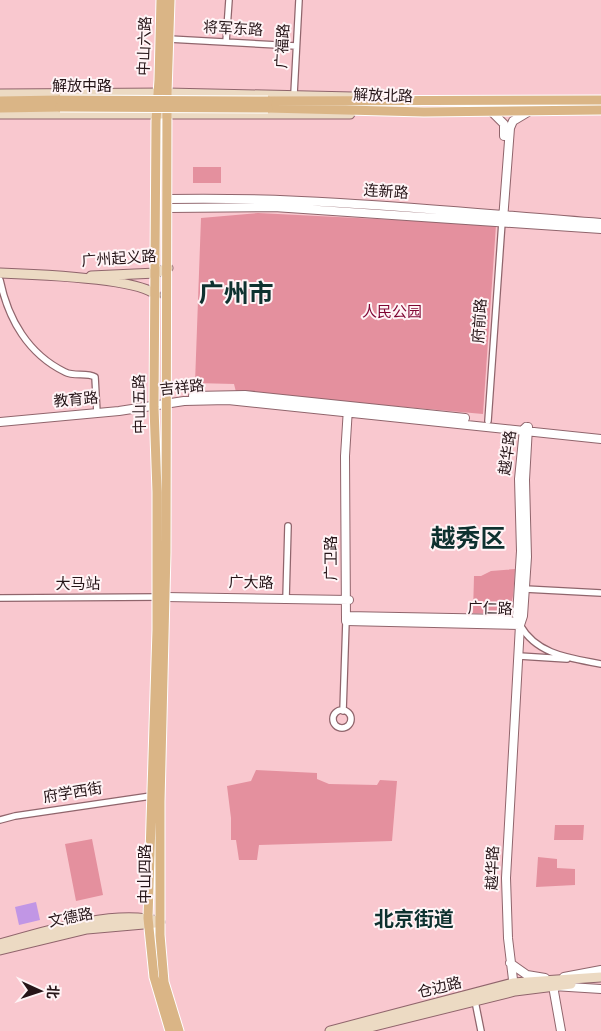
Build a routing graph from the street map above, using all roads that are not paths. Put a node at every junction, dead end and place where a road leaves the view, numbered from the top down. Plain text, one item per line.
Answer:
1 (161, 0) edge
2 (170, 0) edge
3 (229, 0) edge
4 (299, 0) edge
5 (169, 39) junction
6 (226, 42) junction
7 (296, 46) junction
8 (0, 94) edge
9 (294, 94) junction
10 (396, 99) junction
11 (601, 99) edge
12 (0, 101) edge
13 (164, 102) junction
14 (60, 104) junction
15 (268, 104) junction
16 (0, 108) edge
17 (601, 111) edge
18 (394, 112) junction
19 (492, 112) junction
20 (528, 112) junction
21 (0, 114) edge
22 (156, 114) junction
23 (168, 204) junction
24 (502, 218) junction
25 (601, 223) edge
26 (601, 229) edge
27 (168, 268) junction
28 (0, 273) edge
29 (156, 273) junction
30 (71, 277) junction
31 (0, 280) edge
32 (156, 295) junction
33 (166, 401) junction
34 (154, 407) junction
35 (349, 410) junction
36 (97, 413) junction
37 (488, 421) junction
38 (0, 422) edge
39 (527, 428) junction
40 (601, 434) edge
41 (601, 439) edge
42 (288, 526) dead end
43 (525, 589) junction
44 (601, 593) edge
45 (161, 597) junction
46 (0, 598) edge
47 (286, 599) junction
48 (347, 600) junction
49 (347, 618) junction
50 (520, 626) junction
51 (518, 656) junction
52 (586, 661) junction
53 (601, 664) edge
54 (343, 711) dead end
55 (159, 715) junction
56 (150, 796) junction
57 (0, 820) edge
58 (149, 922) junction
59 (160, 922) junction
60 (0, 944) edge
61 (0, 950) edge
62 (510, 963) junction
63 (599, 979) edge
64 (556, 982) junction
65 (514, 987) junction
66 (499, 988) junction
67 (475, 1001) junction
68 (170, 1031) edge
69 (180, 1031) edge
70 (330, 1031) edge
71 (354, 1031) edge
72 (481, 1031) edge
73 (561, 1031) edge

1 - 13 main road, 中山六路
2 - 5 main road, 中山六路
3 - 6 street
4 - 7 street, 广福路
5 - 6 street, 将军东路
5 - 13 main road, 中山六路
6 - 7 street, 将军东路
7 - 9 street, 广福路
8 - 13 main road
9 - 10 main road
9 - 13 main road
10 - 11 main road, 解放北路
10 - 15 main road, 解放北路
12 - 14 main road, 解放中路
13 - 14 main road, 解放中路, bridge
13 - 15 main road, 解放北路, bridge
13 - 18 main road
13 - 22 main road, 中山五路
13 - 22 main road
13 - 23 main road, 中山五路
14 - 16 main road, 解放中路
15 - 18 main road, 解放北路
17 - 20 main road, 解放北路
18 - 19 main road, 解放北路
19 - 20 main road, 解放北路
19 - 24 street, 府前路
20 - 24 street, 府前路
21 - 22 main road
22 - 29 main road, 中山五路
23 - 24 street, 连新路
23 - 27 main road, 中山五路
24 - 25 street, 连新路
24 - 26 street, 连新路
24 - 37 street, 府前路
27 - 29 main road, 广州起义路
27 - 33 main road, 中山五路
28 - 30 main road, 广州起义路
29 - 30 main road, 广州起义路
29 - 32 main road, 中山五路
30 - 32 main road, 广州起义路
31 - 36 street
32 - 34 main road, 中山五路
33 - 34 street, 吉祥路
33 - 35 street, 吉祥路
33 - 45 main road, 中山五路
34 - 36 street, 教育路
34 - 45 main road, 中山五路
35 - 37 street, 吉祥路
35 - 39 street, 吉祥路
35 - 48 street, 广卫路
36 - 38 street, 教育路
37 - 39 street, 吉祥路
39 - 40 street, 吉祥路
39 - 41 street, 吉祥路
39 - 43 street, 越华路
39 - 50 street, 越华路
42 - 47 street
43 - 44 street
43 - 50 street, 越华路
45 - 46 street, 大马站
45 - 47 street, 广大路
45 - 55 main road, 中山五路
47 - 48 street, 广大路
48 - 49 street, 广卫路
49 - 50 street, 广仁路
49 - 54 street, 广卫路
50 - 51 street, 越华路
50 - 52 street
51 - 52 street
51 - 62 street, 越华路
52 - 53 street
55 - 56 main road, 中山四路
55 - 59 main road, 中山四路
56 - 57 street, 府学西街
56 - 58 main road, 中山四路
58 - 59 main road
58 - 60 main road, 文德路
58 - 61 main road, 文德路
58 - 68 main road, 中山四路
59 - 69 main road, 中山四路
62 - 64 street
62 - 65 street, 越华路
62 - 66 street
63 - 64 main road, 仓边路
64 - 65 main road, 仓边路
64 - 73 street
65 - 66 main road, 仓边路
65 - 67 main road, 仓边路
66 - 70 main road, 仓边路
67 - 71 main road, 仓边路
67 - 72 street

